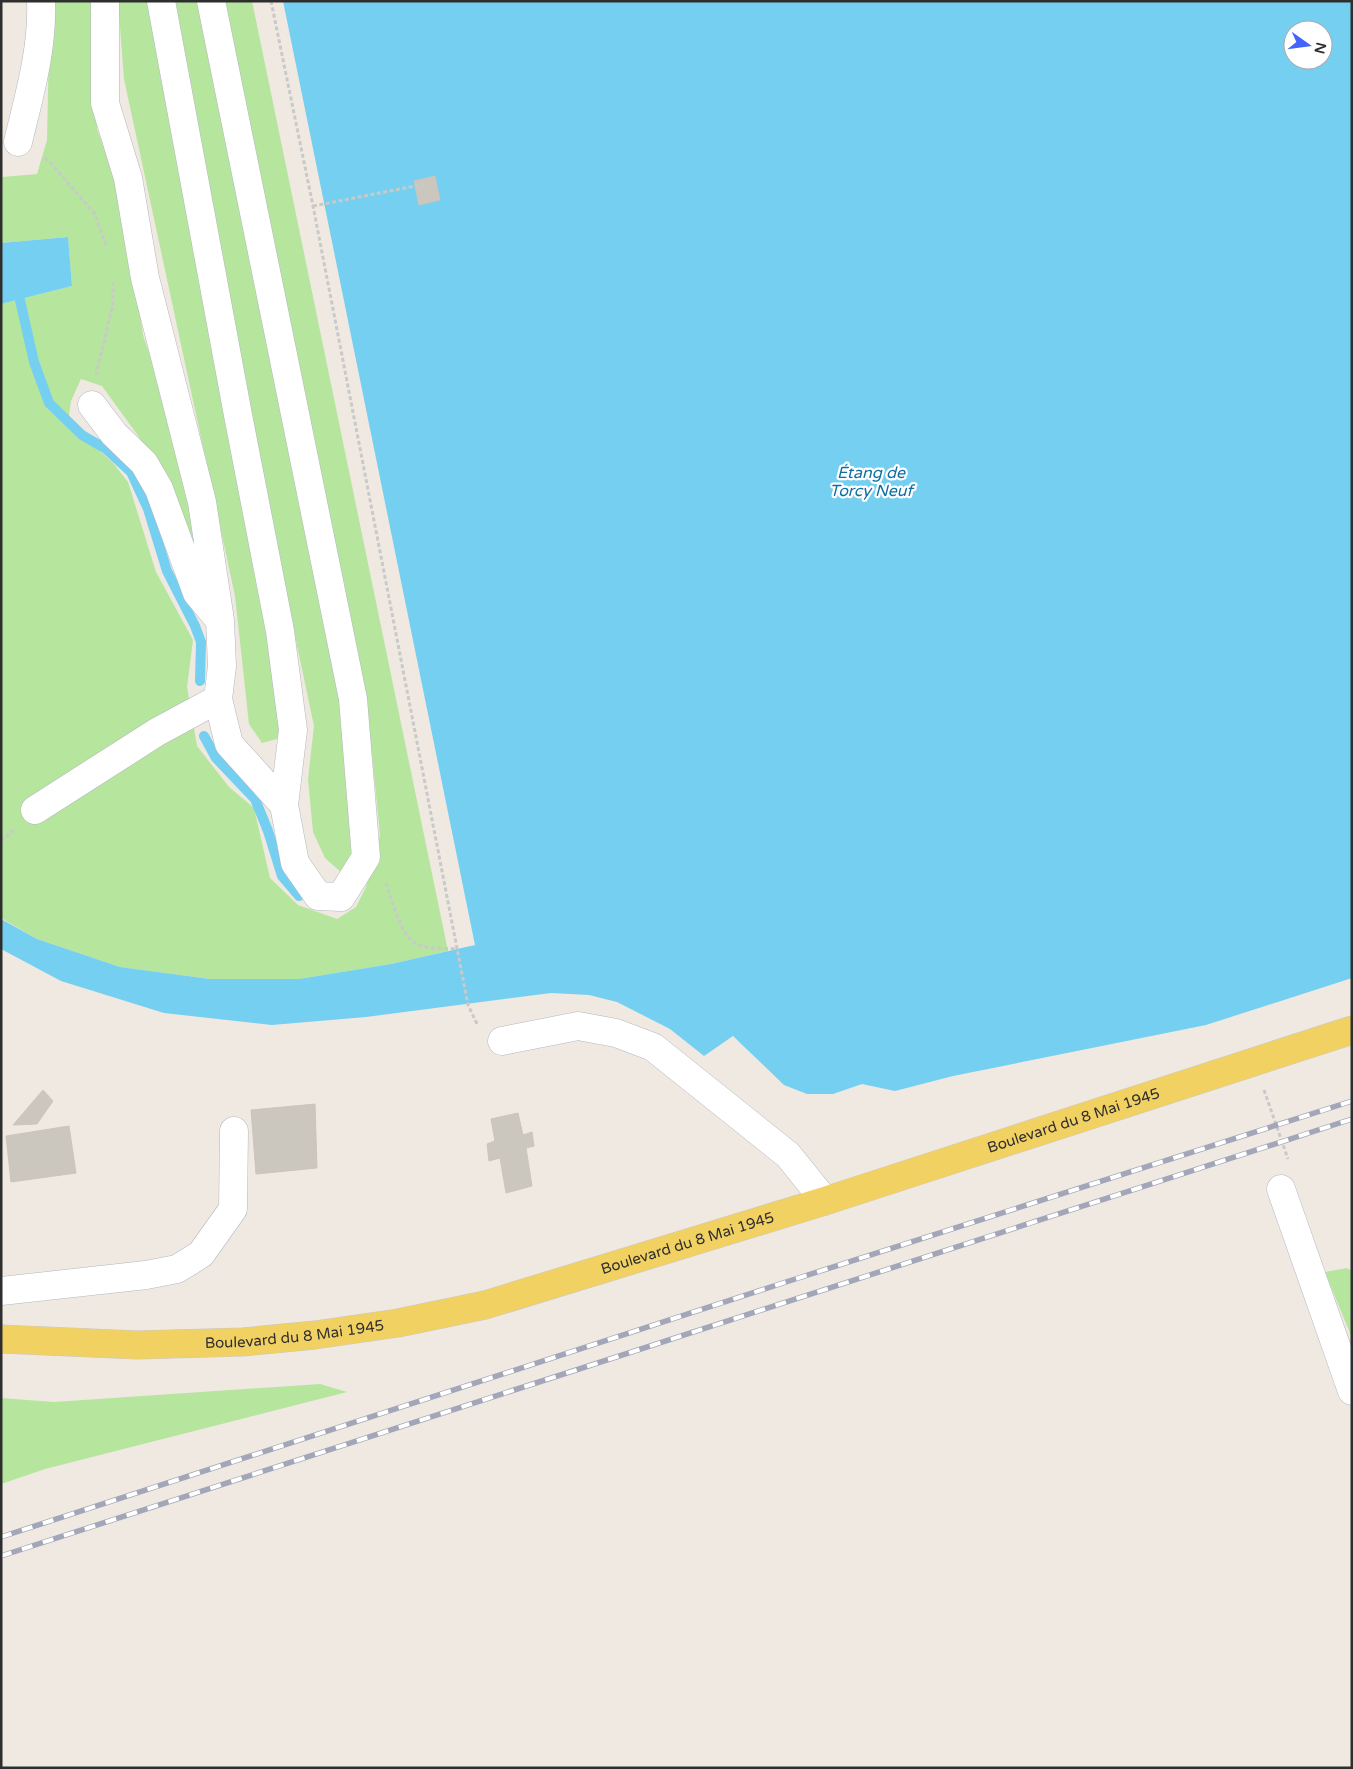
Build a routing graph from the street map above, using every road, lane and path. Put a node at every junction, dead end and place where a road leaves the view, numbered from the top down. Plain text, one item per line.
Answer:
1 (41, 1) edge
2 (105, 1) edge
3 (161, 1) edge
4 (211, 1) edge
5 (271, 1) edge
6 (18, 142) joint
7 (425, 184) dead end
8 (313, 206) junction
9 (108, 250) dead end
10 (112, 277) dead end
11 (92, 406) joint
12 (220, 620) junction
13 (218, 699) junction
14 (284, 806) junction
15 (35, 810) dead end
16 (366, 857) junction
17 (458, 949) junction
18 (468, 1005) dead end
19 (1352, 1030) edge
20 (502, 1040) dead end
21 (1256, 1061) junction
22 (234, 1131) dead end
23 (1281, 1189) joint
24 (826, 1201) junction
25 (1, 1291) edge
26 (1, 1340) edge
27 (1352, 1391) edge

1 - 6 lane
2 - 12 lane
3 - 14 lane
4 - 16 lane
5 - 8 path
6 - 9 path
7 - 8 path
8 - 17 path
10 - 11 path
11 - 12 lane
12 - 13 lane
13 - 14 lane
13 - 15 lane
14 - 16 lane
16 - 17 path
17 - 18 path
19 - 21 main road, Boulevard du 8 Mai 1945
20 - 24 lane
21 - 23 path
21 - 24 main road, Boulevard du 8 Mai 1945
22 - 25 lane
23 - 27 lane
24 - 26 main road, Boulevard du 8 Mai 1945

